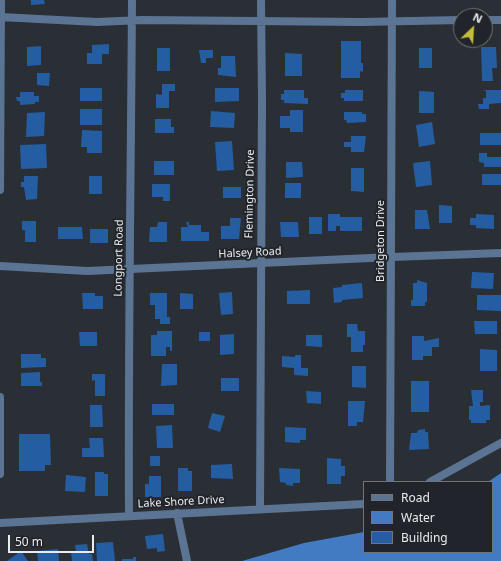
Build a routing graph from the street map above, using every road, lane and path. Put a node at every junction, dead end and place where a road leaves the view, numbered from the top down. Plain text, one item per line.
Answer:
1 (1, 0) edge
2 (132, 0) edge
3 (261, 0) edge
4 (392, 0) edge
5 (0, 17) edge
6 (132, 20) junction
7 (260, 20) junction
8 (453, 20) edge
9 (392, 21) junction
10 (0, 136) edge
11 (0, 190) edge
12 (501, 253) edge
13 (392, 257) junction
14 (260, 263) junction
15 (0, 266) edge
16 (130, 270) junction
17 (0, 397) edge
18 (501, 443) edge
19 (0, 474) edge
20 (390, 481) edge
21 (432, 481) edge
22 (363, 504) edge
23 (260, 508) junction
24 (177, 513) junction
25 (129, 516) junction
26 (0, 523) edge
27 (187, 561) edge

1 - 5 street
2 - 6 street, Longport Road
3 - 7 street, Flemington Drive
4 - 9 street, Bridgeton Drive
5 - 6 street
5 - 10 street
6 - 7 street
6 - 16 street, Longport Road
7 - 9 street
7 - 14 street, Flemington Drive
8 - 9 street
9 - 13 street, Bridgeton Drive
10 - 11 street
12 - 13 street, Halsey Road
13 - 14 street, Halsey Road
13 - 20 street, Bridgeton Drive
14 - 16 street, Halsey Road
14 - 23 street, Flemington Drive
15 - 16 street, Halsey Road
16 - 25 street, Longport Road
17 - 19 street
18 - 21 street
22 - 23 street, Lake Shore Drive
23 - 24 street, Lake Shore Drive
24 - 25 street, Lake Shore Drive
24 - 27 street
25 - 26 street, Lake Shore Drive

